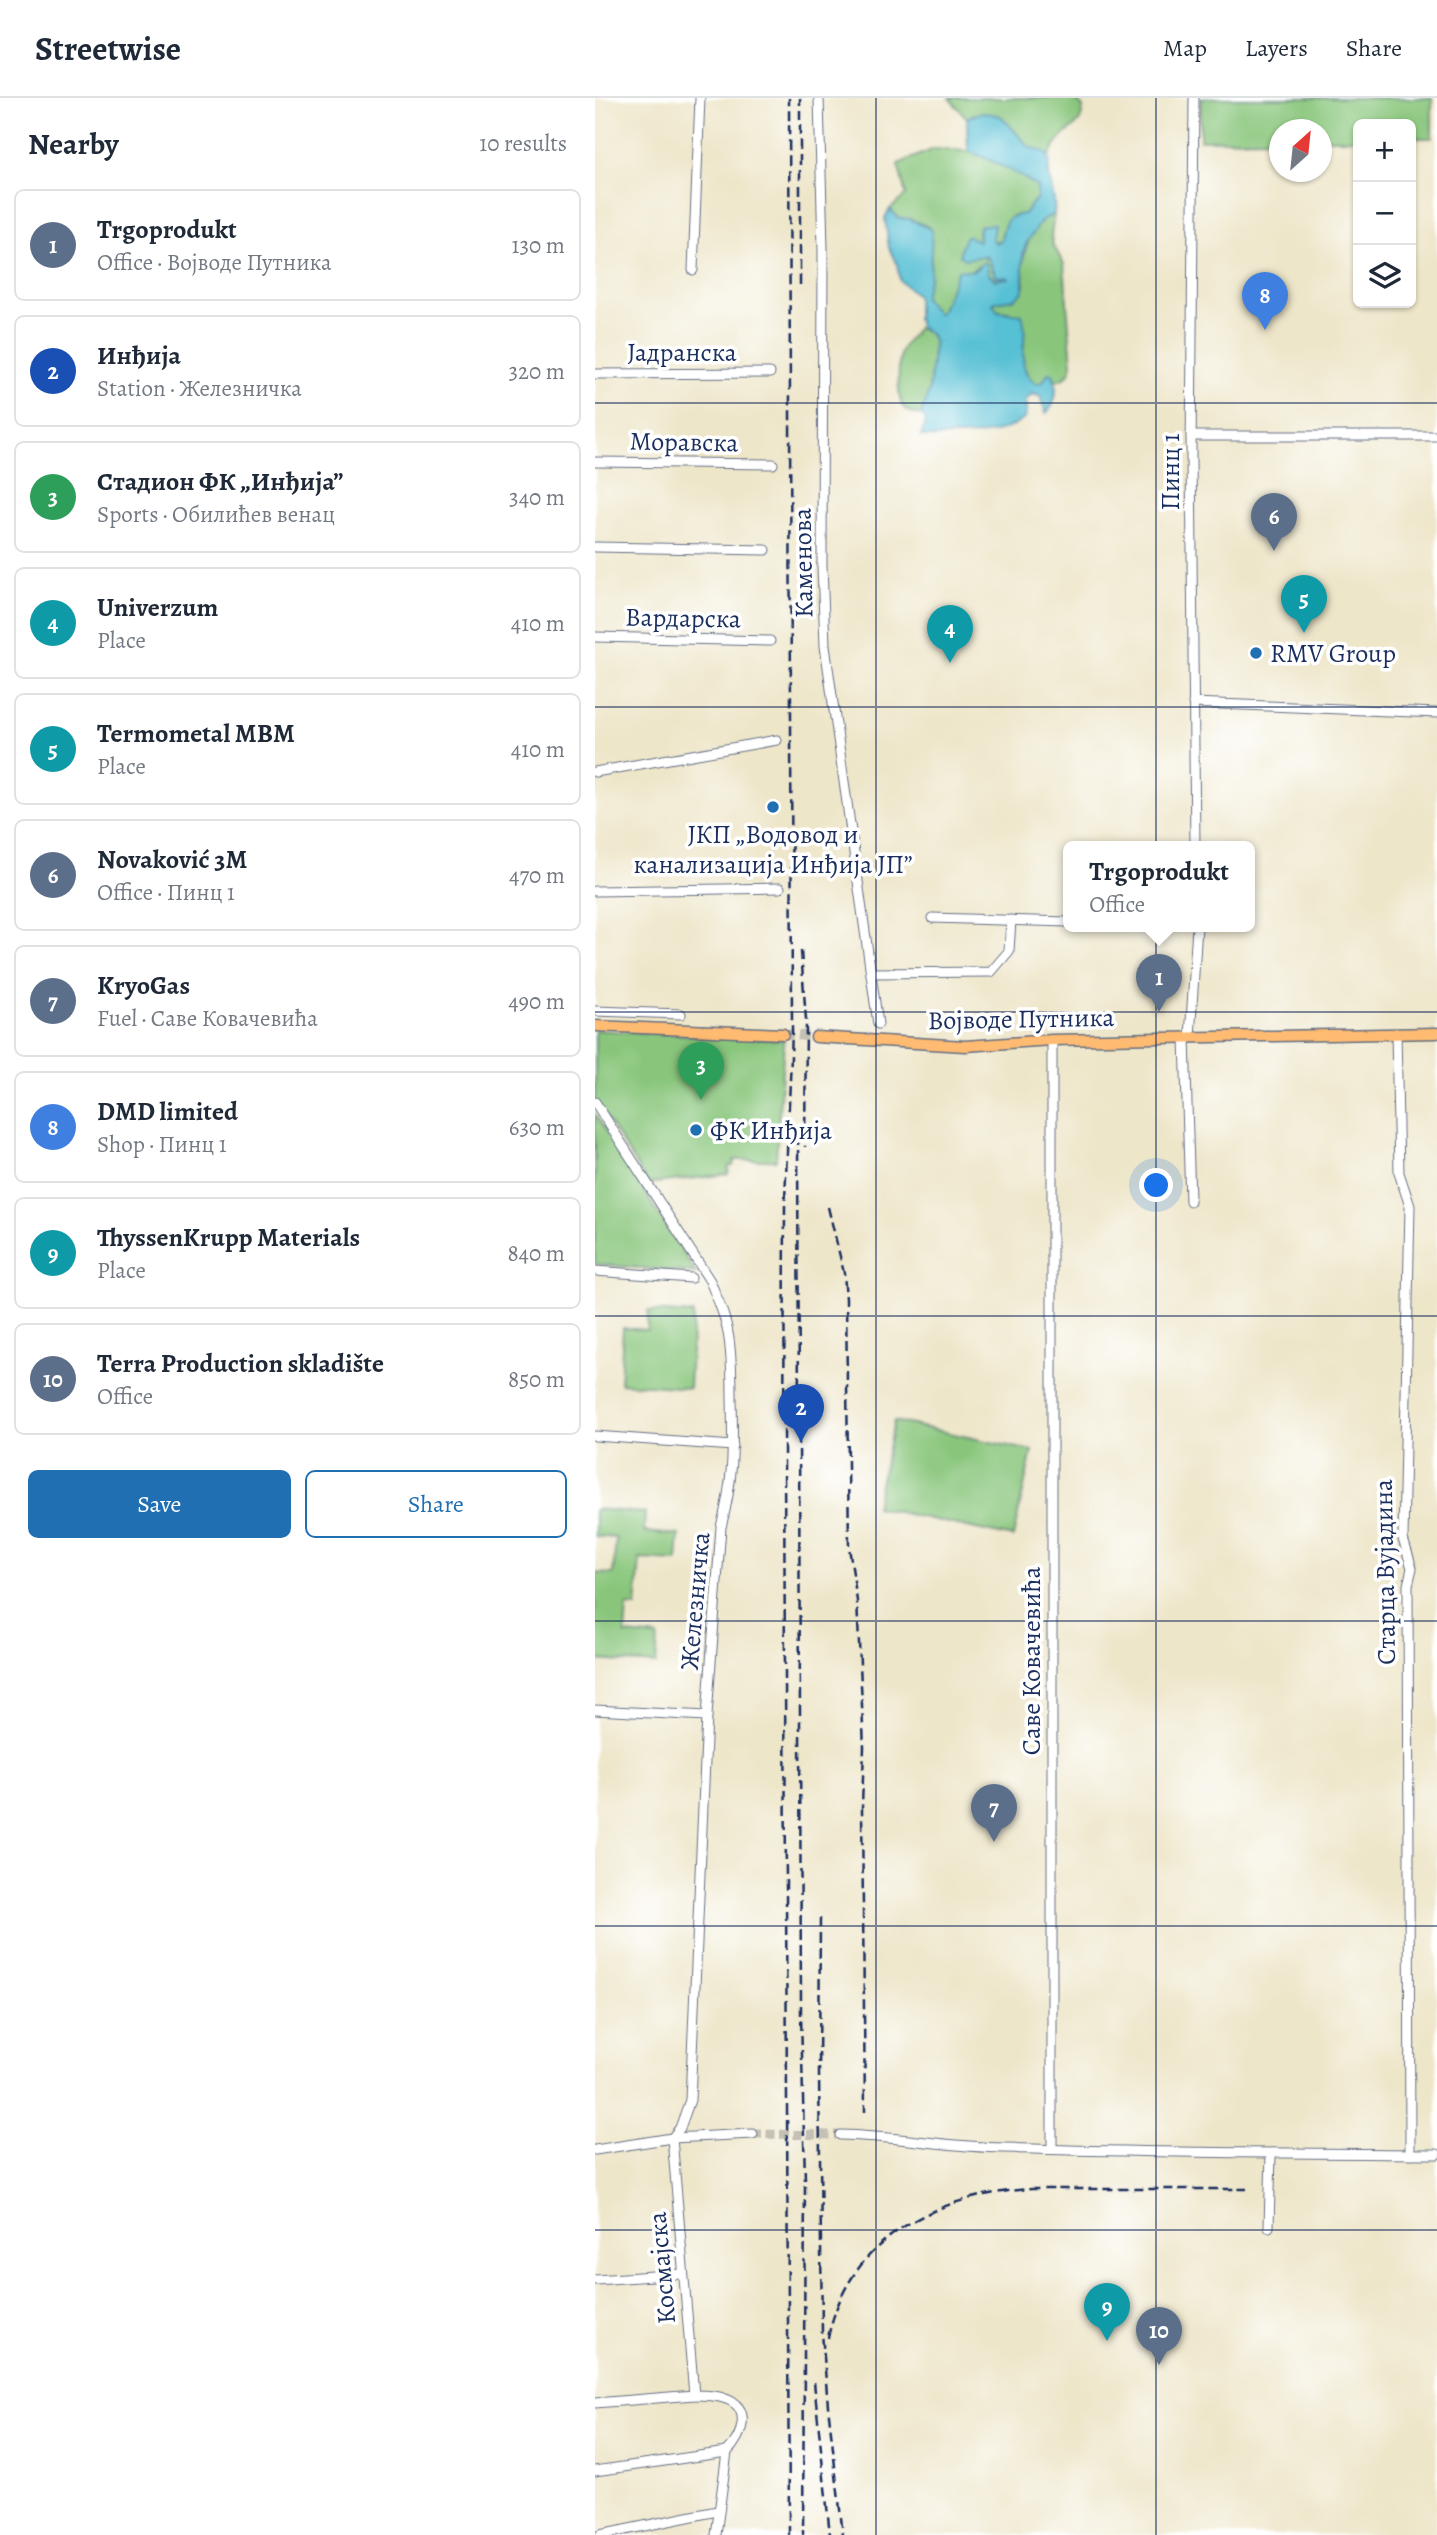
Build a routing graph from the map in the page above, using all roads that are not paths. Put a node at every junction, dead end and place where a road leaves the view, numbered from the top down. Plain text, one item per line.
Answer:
1 (700, 98) edge
2 (820, 98) edge
3 (1194, 98) edge
4 (693, 270) dead end
5 (770, 373) dead end
6 (595, 374) edge
7 (1191, 436) junction
8 (1437, 436) edge
9 (595, 462) edge
10 (773, 464) dead end
11 (595, 547) edge
12 (766, 550) dead end
13 (595, 637) edge
14 (770, 641) dead end
15 (1193, 703) junction
16 (1437, 713) edge
17 (778, 740) dead end
18 (595, 772) edge
19 (1195, 841) edge
20 (780, 888) dead end
21 (595, 891) edge
22 (932, 918) dead end
23 (1011, 920) junction
24 (1063, 922) edge
25 (1196, 932) edge
26 (871, 973) junction
27 (595, 1011) edge
28 (681, 1014) dead end
29 (878, 1024) dead end
30 (595, 1026) edge
31 (1396, 1033) junction
32 (1437, 1033) edge
33 (783, 1034) tunnel mouth
34 (816, 1037) tunnel mouth
35 (1187, 1038) junction
36 (1052, 1040) junction
37 (595, 1102) edge
38 (1191, 1201) dead end
39 (595, 1271) edge
40 (691, 1278) dead end
41 (595, 1436) edge
42 (733, 1446) junction
43 (595, 1710) edge
44 (707, 1716) junction
45 (754, 2134) tunnel mouth
46 (839, 2135) tunnel mouth
47 (672, 2138) junction
48 (1052, 2149) junction
49 (595, 2150) edge
50 (1271, 2154) junction
51 (1410, 2154) junction
52 (1437, 2154) edge
53 (1269, 2227) dead end
54 (682, 2274) junction
55 (595, 2280) edge
56 (694, 2395) junction
57 (595, 2403) edge
58 (727, 2452) junction
59 (595, 2471) edge
60 (717, 2511) junction
61 (600, 2535) edge
62 (716, 2535) edge

1 - 4 street
2 - 26 street, Каменова
3 - 7 street, Пинц 1
5 - 6 street, Јадранска
7 - 8 street
7 - 15 street, Пинц 1
9 - 10 street, Моравска
11 - 12 street
13 - 14 street, Вардарска
15 - 16 street
15 - 19 street, Пинц 1
17 - 18 street
20 - 21 street
22 - 23 street
23 - 24 street
23 - 26 street
25 - 35 street
26 - 29 street, Каменова
27 - 28 street
30 - 33 main road
31 - 32 main road, Војводе Путника
31 - 35 main road, Војводе Путника
31 - 51 street, Старца Вујадина
34 - 36 main road, Војводе Путника
35 - 36 main road, Војводе Путника
35 - 38 street
36 - 48 street, Саве Ковачевића
37 - 42 street, Железничка
39 - 40 street
41 - 42 street
42 - 44 street, Железничка
43 - 44 street
44 - 47 street, Железничка
45 - 47 street
46 - 48 street
47 - 49 street
47 - 54 street, Космајска
48 - 50 street
50 - 51 street
50 - 53 street
51 - 52 street
54 - 55 street
54 - 56 street, Космајска
56 - 57 street
56 - 58 street
58 - 59 street
58 - 60 street
60 - 61 street
60 - 62 street

